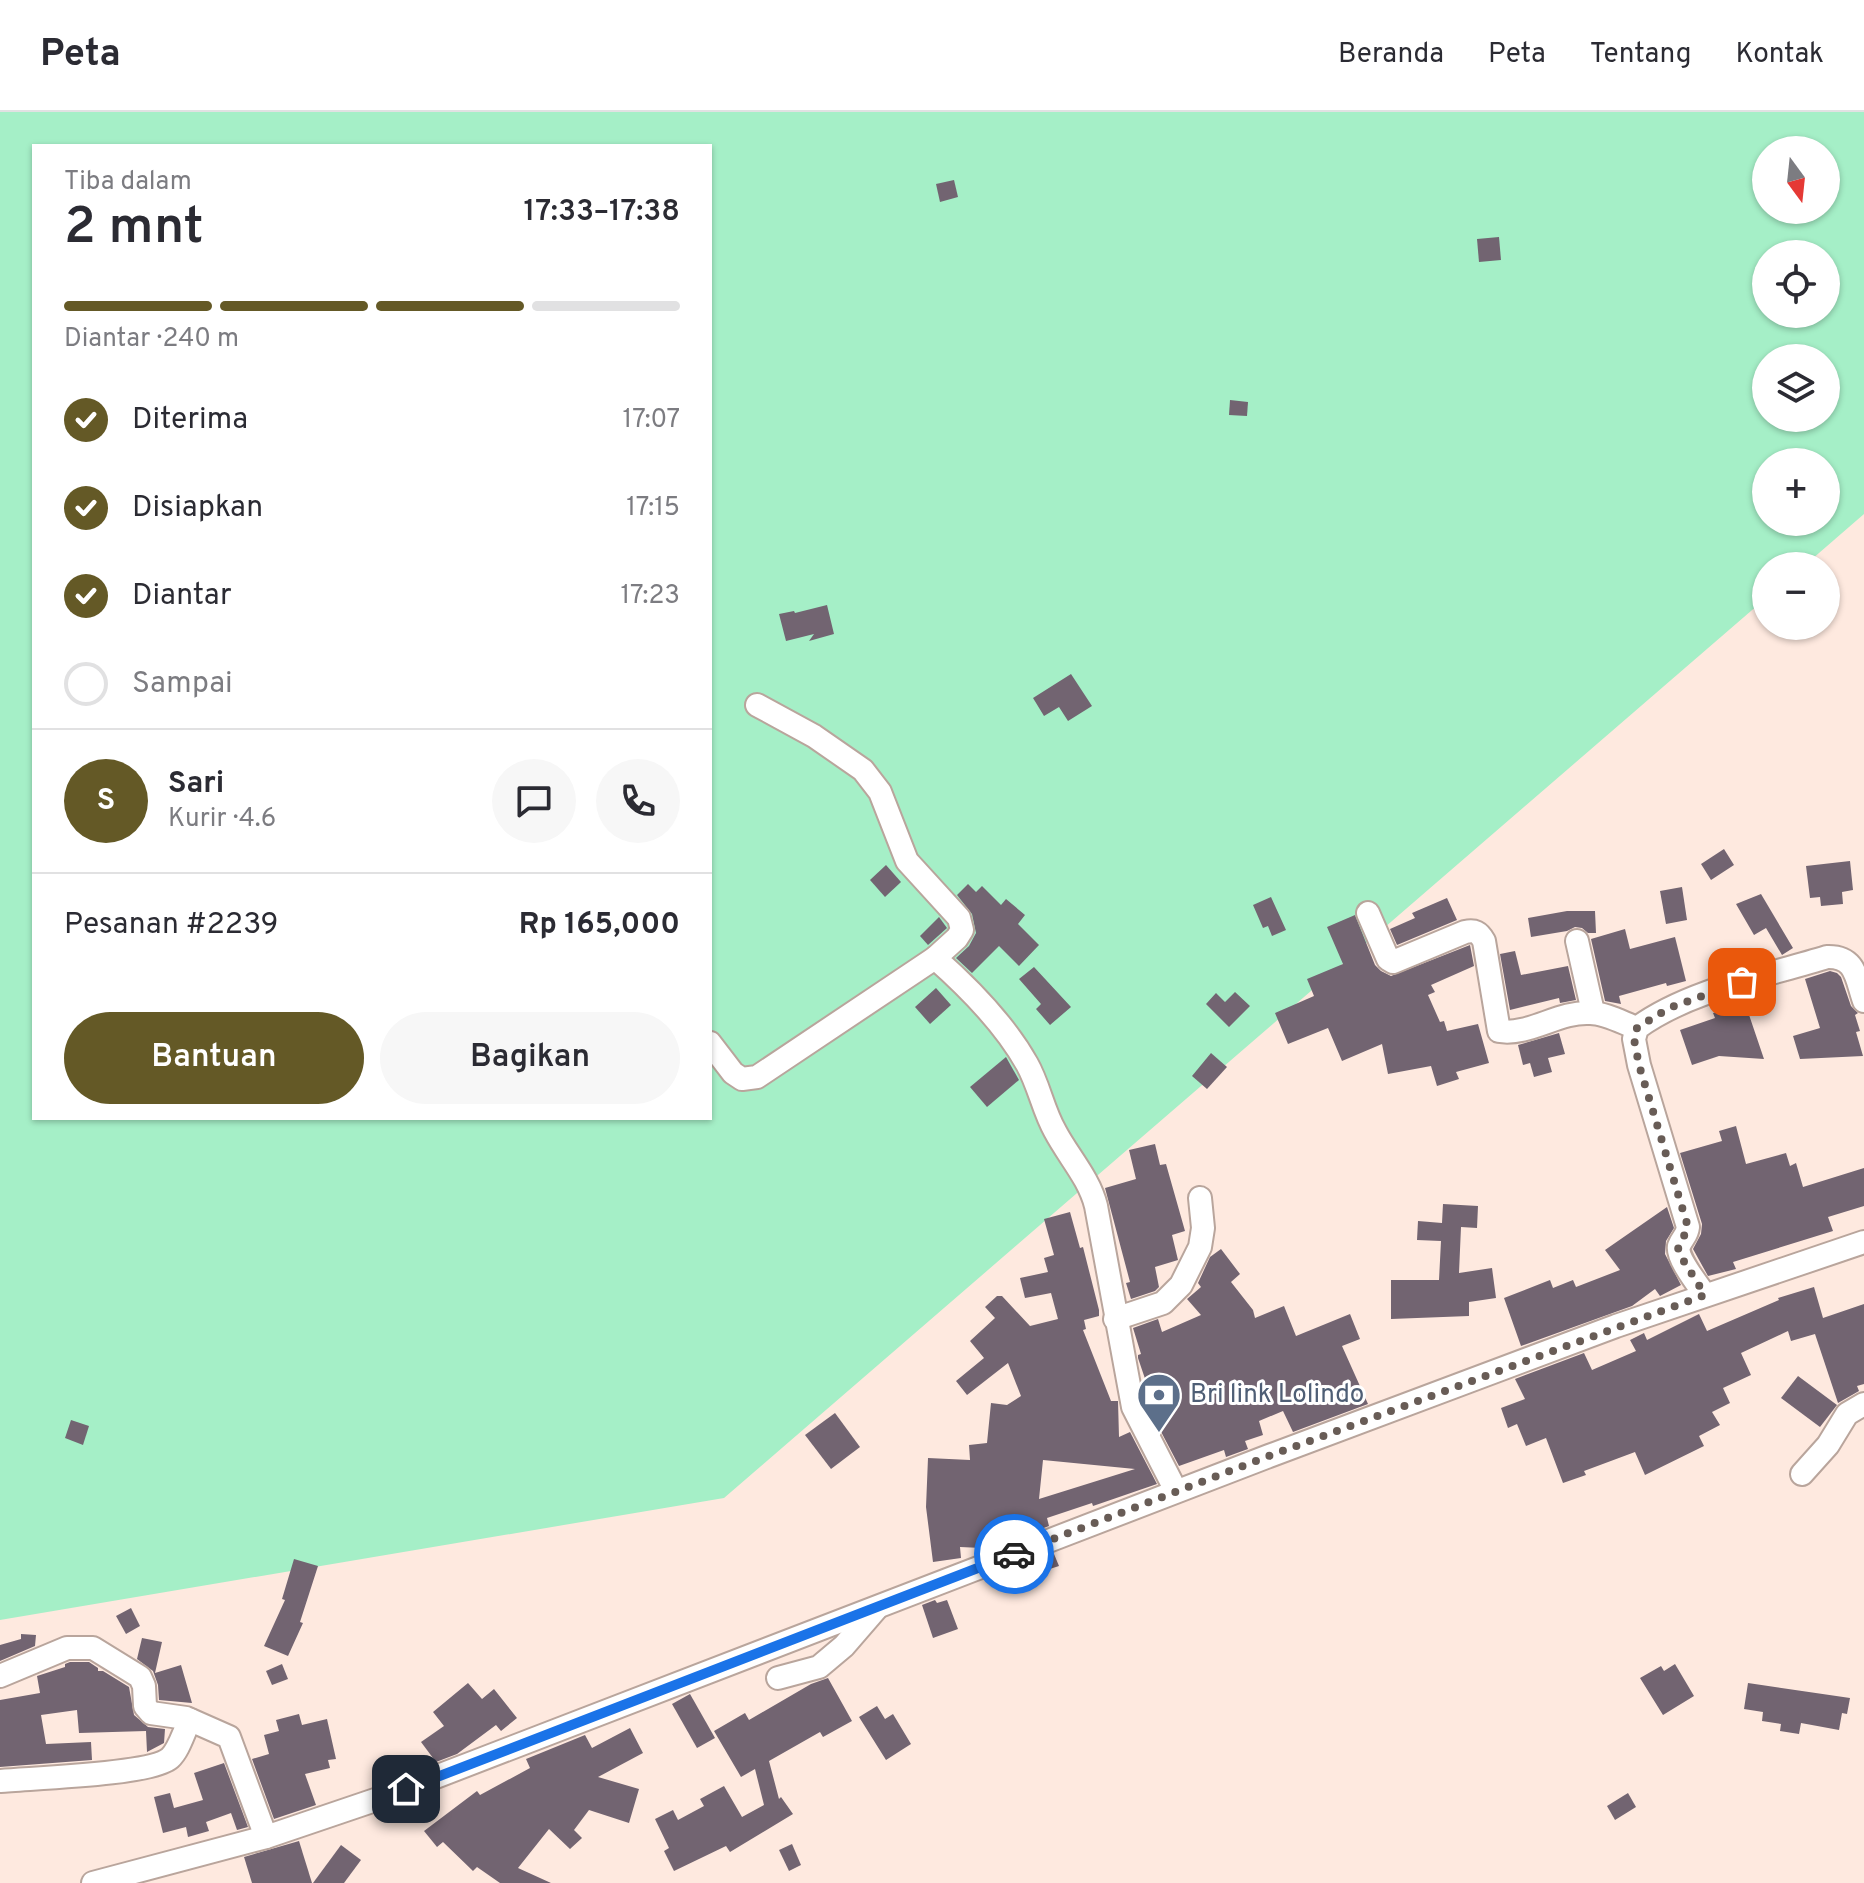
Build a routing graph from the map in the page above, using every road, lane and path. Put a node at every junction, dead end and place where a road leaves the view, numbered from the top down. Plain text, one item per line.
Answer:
1 (757, 705) dead end
2 (1368, 913) dead end
3 (1577, 941) dead end
4 (935, 958) junction
5 (1864, 1001) edge
6 (1593, 1012) junction
7 (1637, 1028) junction
8 (712, 1046) edge
9 (1200, 1198) dead end
10 (1864, 1242) edge
11 (1705, 1295) junction
12 (1115, 1319) junction
13 (1864, 1404) edge
14 (1802, 1474) dead end
15 (1176, 1491) junction
16 (880, 1605) junction
17 (0, 1676) edge
18 (778, 1678) dead end
19 (190, 1720) junction
20 (0, 1781) edge
21 (266, 1837) junction
22 (93, 1883) edge

1 - 4 street
2 - 6 street
3 - 6 street
4 - 8 street
4 - 12 street
5 - 7 street
6 - 7 street
7 - 11 street
9 - 12 street
10 - 11 street
11 - 15 street
12 - 15 street
13 - 14 street
15 - 16 street
16 - 18 street
16 - 21 street
17 - 19 street
19 - 20 street
19 - 21 street
21 - 22 street

